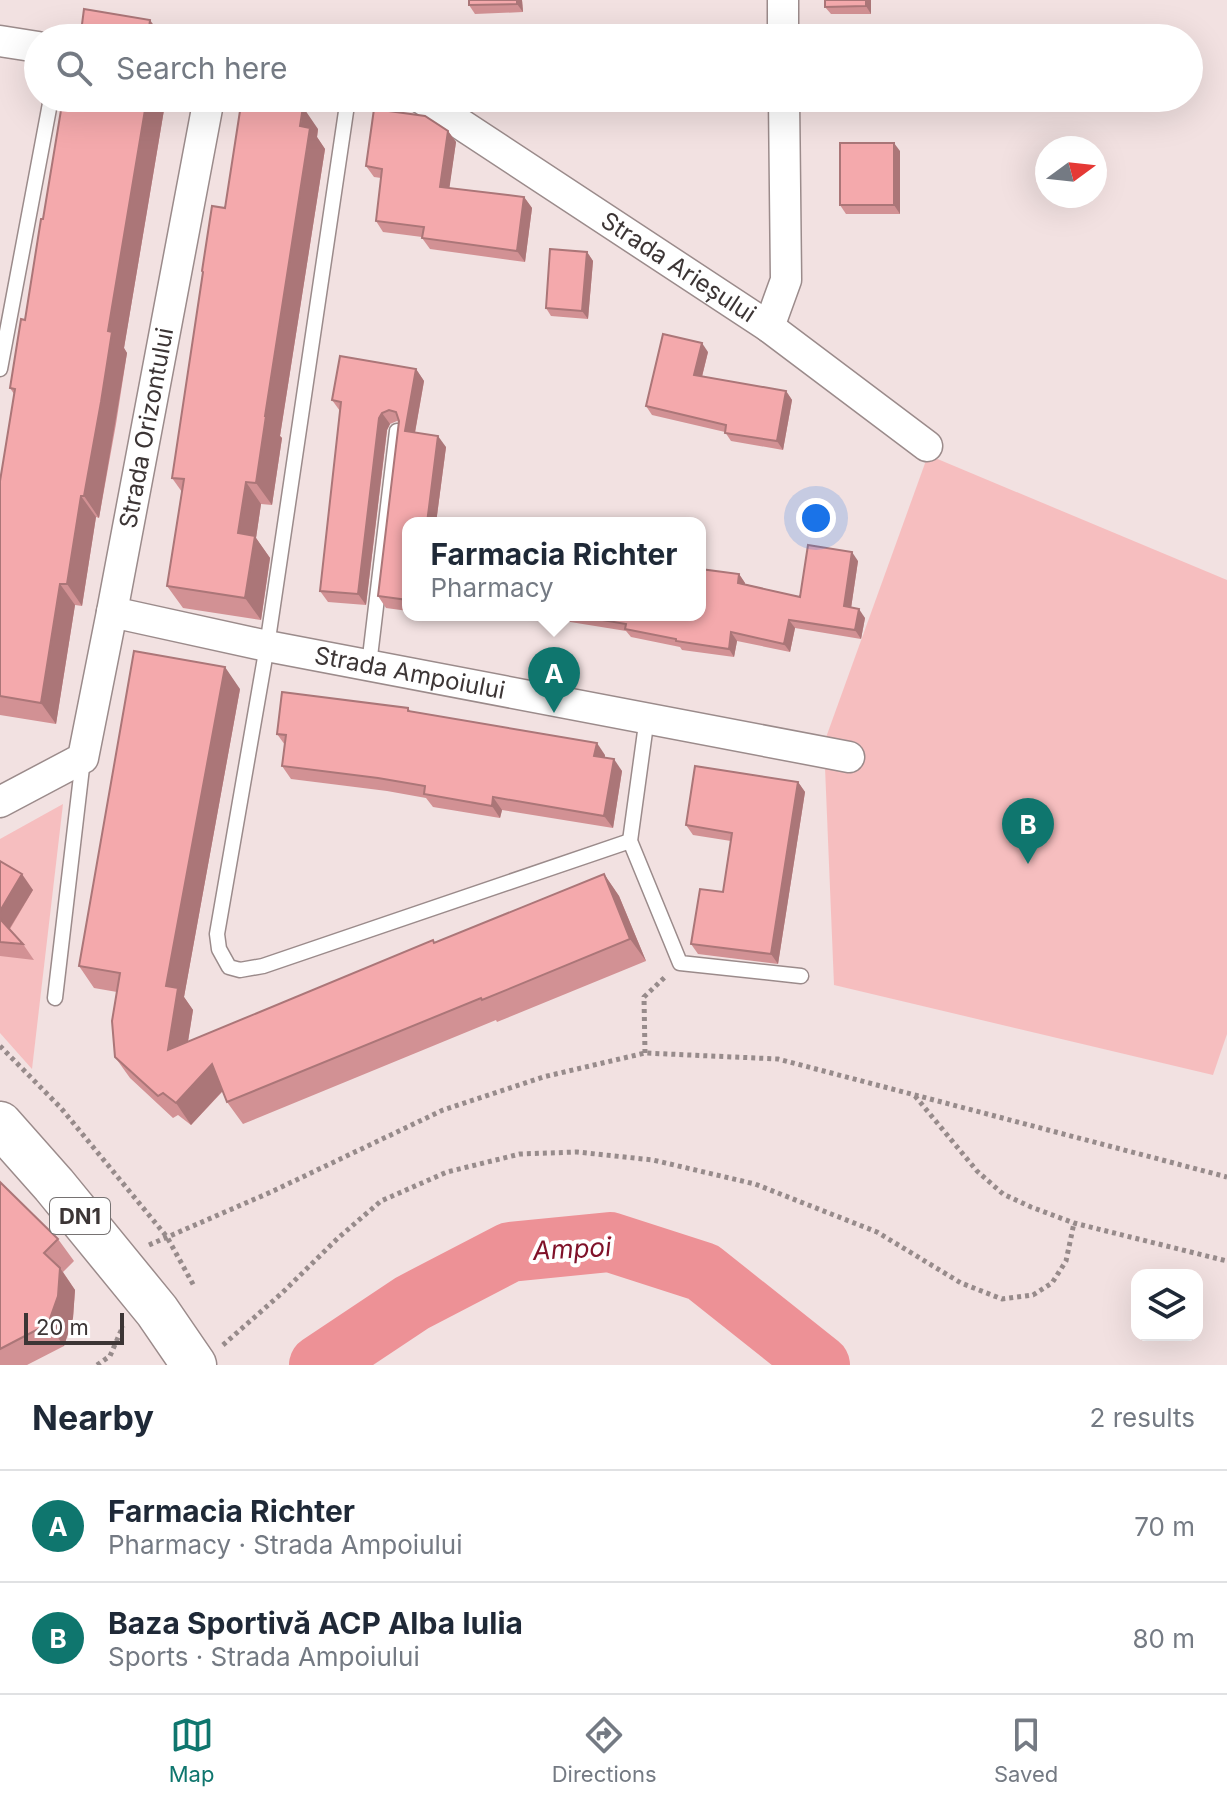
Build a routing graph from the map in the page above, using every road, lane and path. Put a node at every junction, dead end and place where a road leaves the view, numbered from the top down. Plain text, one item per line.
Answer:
1 (783, 0) edge
2 (783, 24) edge
3 (0, 41) edge
4 (24, 45) edge
5 (48, 112) edge
6 (206, 112) edge
7 (346, 112) edge
8 (442, 112) edge
9 (784, 112) edge
10 (769, 327) junction
11 (0, 369) edge
12 (397, 431) edge
13 (927, 446) dead end
14 (112, 612) junction
15 (267, 646) junction
16 (369, 665) junction
17 (647, 717) junction
18 (849, 757) dead end
19 (83, 758) junction
20 (0, 802) edge
21 (630, 841) junction
22 (680, 963) junction
23 (801, 976) dead end
24 (55, 998) dead end
25 (0, 1046) edge
26 (645, 1053) junction
27 (914, 1095) junction
28 (0, 1124) edge
29 (0, 1166) edge
30 (1227, 1177) edge
31 (1074, 1223) junction
32 (164, 1238) junction
33 (1227, 1261) edge
34 (194, 1286) dead end
35 (138, 1321) junction
36 (203, 1360) edge
37 (97, 1365) edge
38 (159, 1365) edge

1 - 2 street
3 - 4 street
5 - 11 lane
6 - 14 street, Strada Orizontului
7 - 15 lane
8 - 10 street, Strada Arieșului
9 - 10 street
10 - 13 street, Strada Arieșului
12 - 16 lane
14 - 15 street, Strada Ampoiului
14 - 19 street, Strada Orizontului
15 - 16 street, Strada Ampoiului
15 - 21 lane
16 - 17 street, Strada Ampoiului
17 - 18 street, Strada Ampoiului
17 - 21 lane
19 - 20 street
19 - 24 lane, Strada Orizontului
21 - 22 lane
22 - 23 lane
22 - 26 path
25 - 32 path
26 - 27 path
26 - 32 path
27 - 30 path
27 - 31 path
28 - 35 main road, DN1
29 - 35 main road, DN1
31 - 33 path
31 - 36 path
32 - 34 path
35 - 36 main road, DN1
35 - 37 path
35 - 38 main road, DN1

